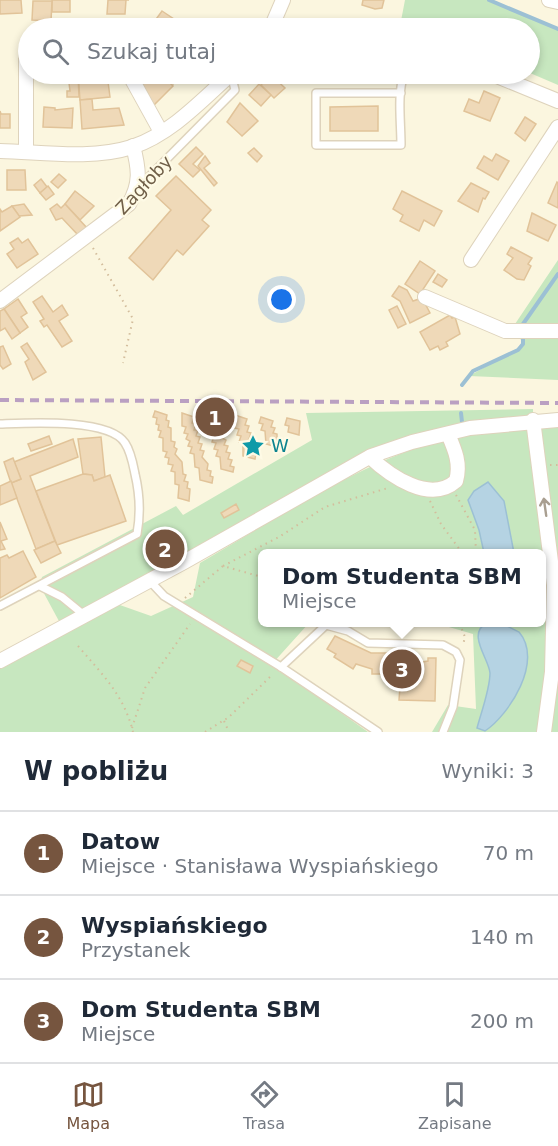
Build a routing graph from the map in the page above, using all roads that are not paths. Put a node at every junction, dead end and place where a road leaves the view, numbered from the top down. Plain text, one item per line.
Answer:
1 (283, 0) edge
2 (549, 0) edge
3 (558, 2) edge
4 (277, 18) edge
5 (27, 84) edge
6 (135, 84) edge
7 (219, 84) edge
8 (234, 84) edge
9 (402, 84) edge
10 (516, 84) edge
11 (401, 93) junction
12 (558, 101) edge
13 (558, 127) edge
14 (161, 132) junction
15 (133, 146) junction
16 (0, 151) edge
17 (26, 152) junction
18 (137, 189) junction
19 (471, 260) dead end
20 (425, 297) dead end
21 (0, 301) edge
22 (558, 330) edge
23 (533, 420) junction
24 (558, 420) edge
25 (0, 424) edge
26 (448, 434) junction
27 (370, 457) junction
28 (149, 580) junction
29 (40, 586) junction
30 (0, 606) edge
31 (84, 615) junction
32 (324, 627) edge
33 (333, 627) edge
34 (0, 661) edge
35 (281, 667) junction
36 (378, 732) edge
37 (443, 732) edge
38 (544, 732) edge

1 - 4 street
2 - 3 street
5 - 17 street
6 - 14 street
7 - 14 street
8 - 18 lane, Zagłoby
9 - 11 lane
10 - 12 street
11 - 11 lane
13 - 19 street
14 - 15 street
15 - 17 street
15 - 18 street
16 - 17 street
18 - 21 street, Zagłoby
20 - 22 street
23 - 24 street
23 - 26 street
38 -> 23 street
25 - 29 lane
26 - 27 street
26 - 27 street
27 - 28 street
28 - 31 street
28 - 35 lane
29 - 30 lane
29 - 31 lane
31 - 34 street
32 - 35 lane
33 - 37 lane
35 - 36 lane

